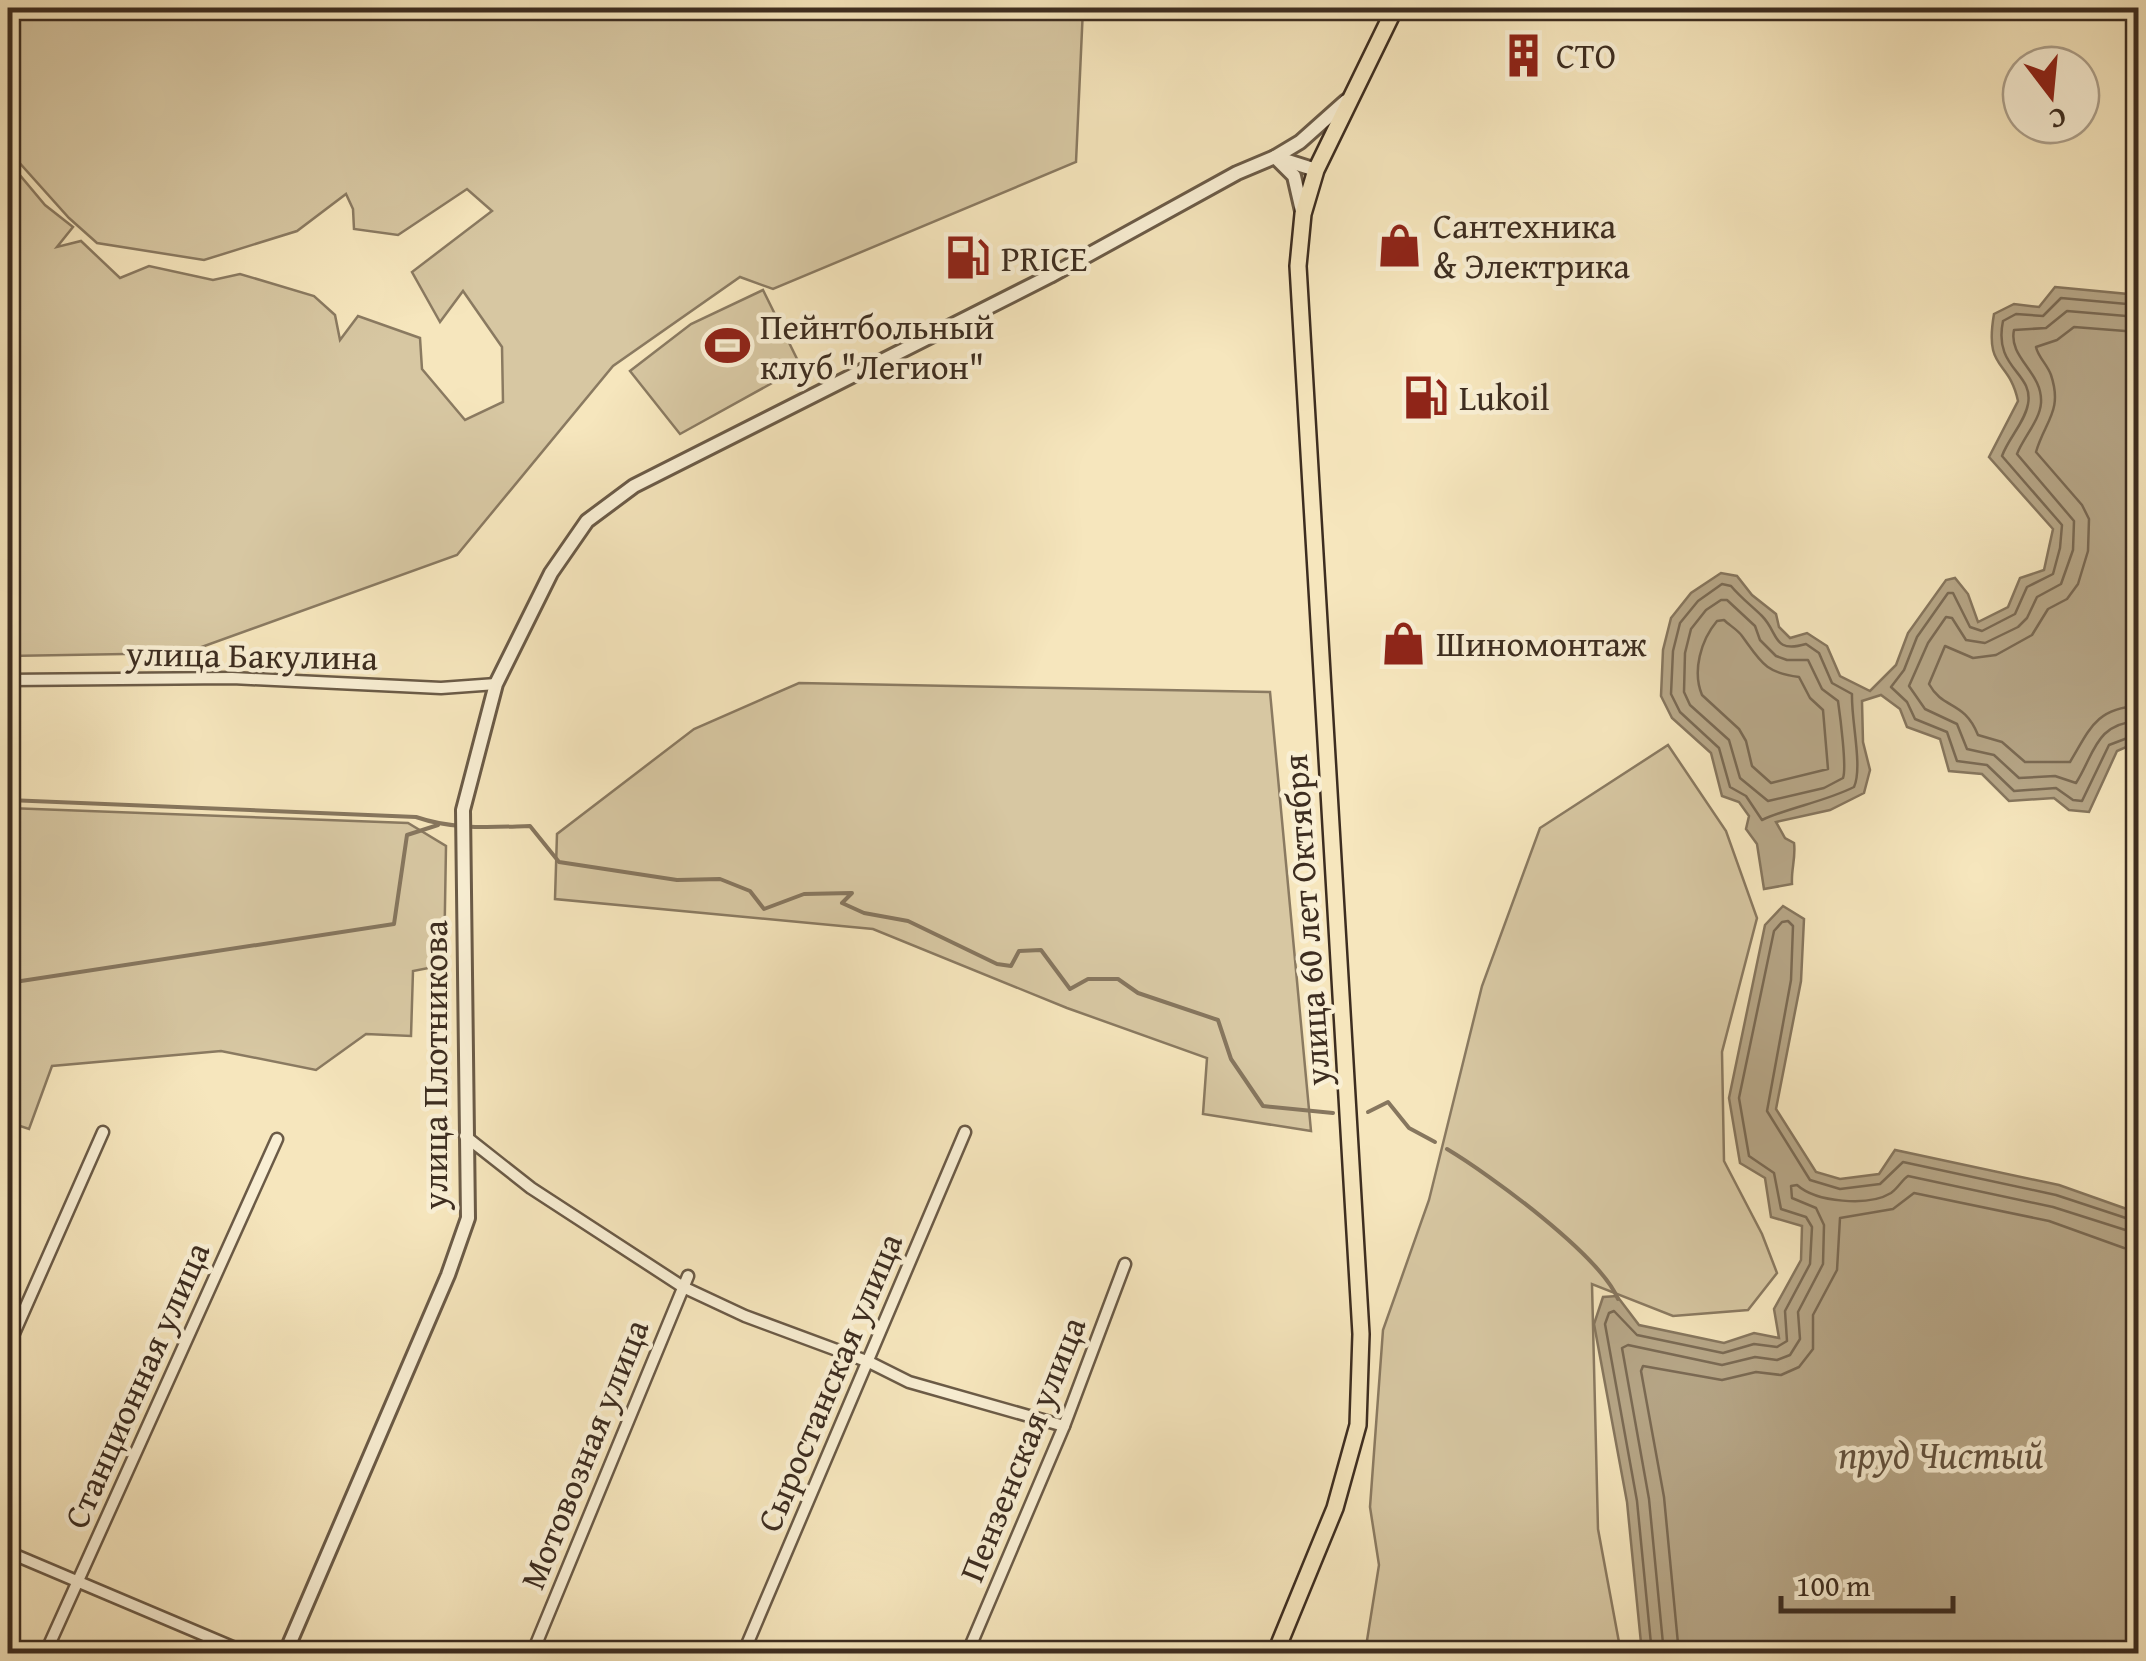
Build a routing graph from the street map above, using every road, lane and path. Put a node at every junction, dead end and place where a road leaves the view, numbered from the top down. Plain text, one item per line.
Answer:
1 (1394, 8) edge
2 (1354, 94) junction
3 (1275, 157) junction
4 (1316, 170) junction
5 (1302, 214) junction
6 (8, 680) edge
7 (496, 684) junction
8 (103, 1132) dead end
9 (965, 1132) dead end
10 (465, 1136) junction
11 (277, 1139) dead end
12 (1125, 1264) dead end
13 (685, 1282) junction
14 (8, 1347) edge
15 (868, 1362) junction
16 (1064, 1426) junction
17 (8, 1552) edge
18 (77, 1581) junction
19 (46, 1654) edge
20 (249, 1654) edge
21 (285, 1654) edge
22 (532, 1654) edge
23 (743, 1654) edge
24 (967, 1654) edge
25 (1276, 1654) edge

1 - 2 main road, улица 60 лет Октября
2 - 3 street
2 - 4 main road, улица 60 лет Октября
3 - 4 street
3 - 5 street
3 - 7 street
4 - 5 main road, улица 60 лет Октября
5 - 25 main road, улица 60 лет Октября
6 - 7 street, улица Бакулина
7 - 10 street, улица Плотникова
8 - 14 street
9 - 15 street, Сыростанская улица
10 - 13 street
10 - 21 street, улица Плотникова
11 - 18 street, Станционная улица
12 - 16 street, Пензенская улица
13 - 15 street
13 - 22 street, Мотовозная улица
15 - 16 street
15 - 23 street, Сыростанская улица
16 - 24 street, Пензенская улица
17 - 18 street
18 - 19 street, Станционная улица
18 - 20 street

